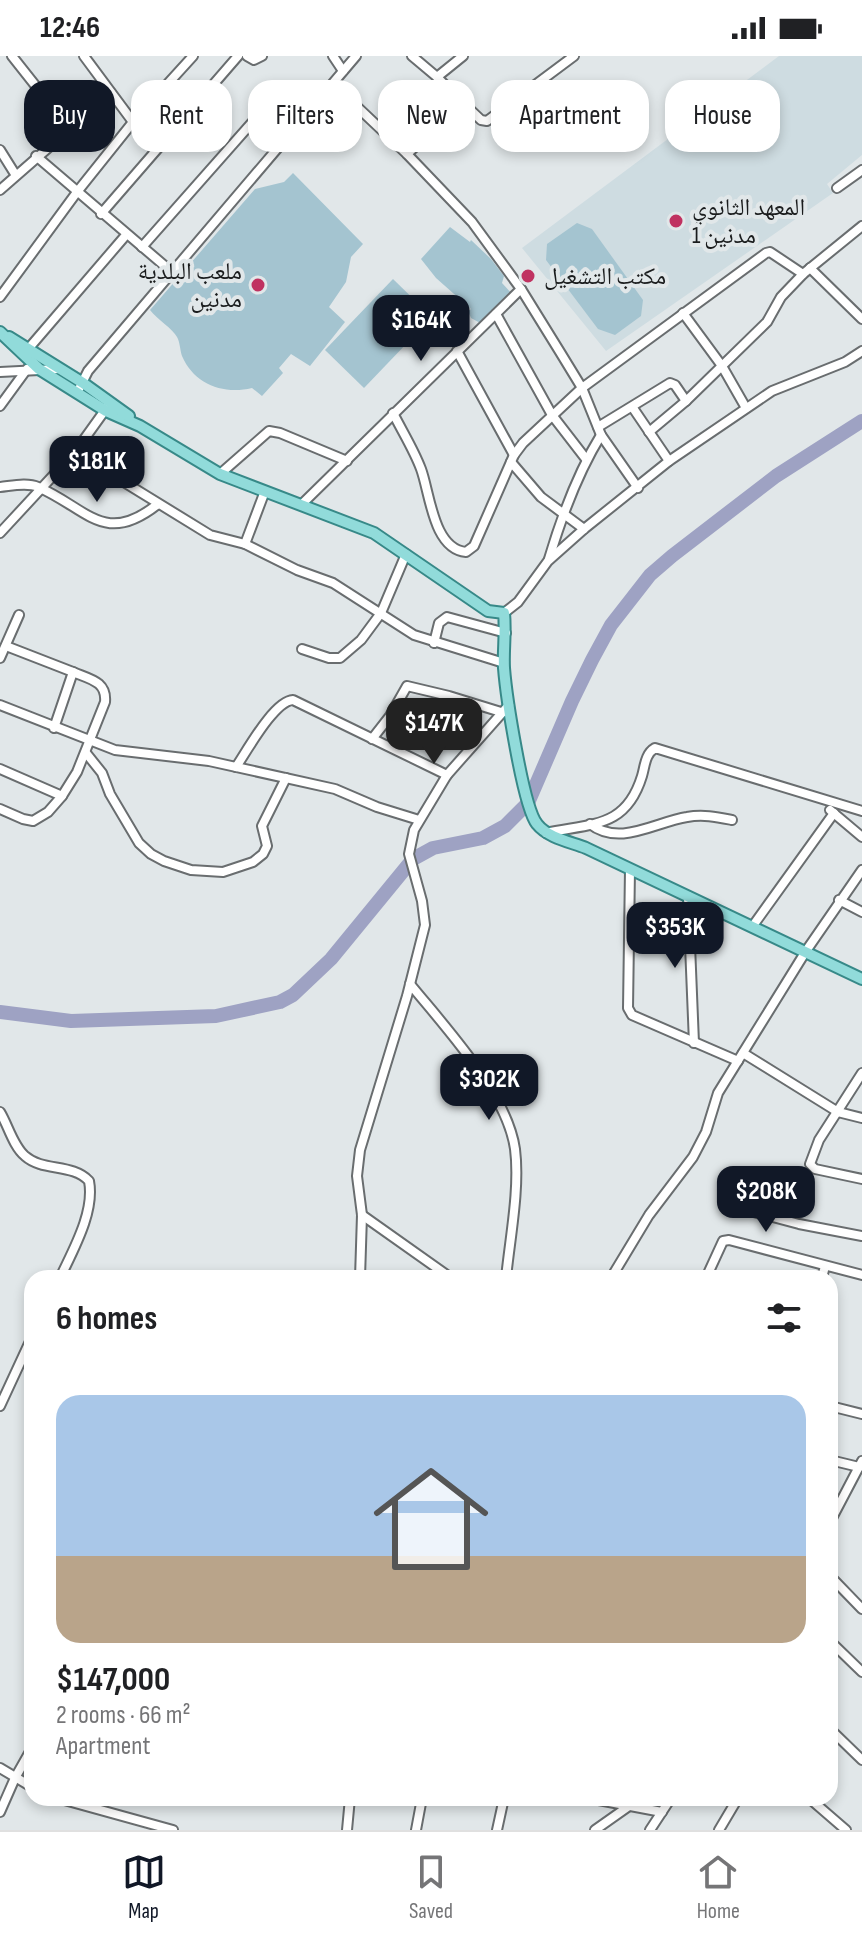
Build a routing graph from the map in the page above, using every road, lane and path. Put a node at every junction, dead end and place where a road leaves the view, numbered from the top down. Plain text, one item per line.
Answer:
1 (12, 56) edge
2 (84, 56) edge
3 (193, 56) edge
4 (238, 56) edge
5 (247, 56) edge
6 (262, 56) edge
7 (333, 56) edge
8 (356, 56) edge
9 (412, 56) edge
10 (463, 56) edge
11 (574, 56) edge
12 (343, 71) junction
13 (437, 77) junction
14 (31, 80) edge
15 (102, 80) edge
16 (171, 80) edge
17 (336, 80) edge
18 (440, 80) edge
19 (115, 98) edge
20 (362, 111) edge
21 (475, 114) edge
22 (131, 119) edge
23 (131, 124) edge
24 (248, 127) edge
25 (0, 150) edge
26 (41, 152) edge
27 (274, 152) edge
28 (407, 154) joint
29 (36, 156) junction
30 (862, 170) edge
31 (15, 174) junction
32 (837, 188) dead end
33 (0, 190) edge
34 (77, 192) junction
35 (101, 214) junction
36 (862, 226) edge
37 (126, 235) junction
38 (142, 247) junction
39 (807, 271) junction
40 (173, 273) junction
41 (521, 289) junction
42 (0, 297) edge
43 (683, 313) junction
44 (496, 314) junction
45 (862, 319) edge
46 (29, 348) junction
47 (457, 351) junction
48 (862, 351) edge
49 (722, 366) junction
50 (33, 369) junction
51 (61, 370) junction
52 (0, 372) edge
53 (76, 385) junction
54 (582, 388) junction
55 (686, 401) junction
56 (0, 406) edge
57 (109, 406) junction
58 (633, 408) junction
59 (746, 408) junction
60 (393, 413) junction
61 (552, 415) junction
62 (600, 431) junction
63 (649, 432) junction
64 (75, 452) junction
65 (512, 459) junction
66 (586, 459) junction
67 (347, 461) junction
68 (669, 461) junction
69 (220, 474) junction
70 (0, 487) edge
71 (41, 488) junction
72 (638, 488) junction
73 (265, 491) junction
74 (158, 504) junction
75 (302, 504) junction
76 (563, 514) junction
77 (0, 518) edge
78 (9, 523) junction
79 (584, 529) junction
80 (0, 533) edge
81 (245, 544) junction
82 (406, 554) junction
83 (548, 561) junction
84 (381, 613) junction
85 (504, 613) junction
86 (19, 615) dead end
87 (506, 633) junction
88 (434, 643) junction
89 (6, 646) junction
90 (302, 649) dead end
91 (0, 658) edge
92 (504, 663) junction
93 (73, 672) junction
94 (0, 705) edge
95 (505, 708) junction
96 (54, 728) junction
97 (372, 739) junction
98 (91, 742) junction
99 (86, 753) junction
100 (236, 767) junction
101 (0, 769) edge
102 (447, 775) junction
103 (286, 778) junction
104 (62, 796) junction
105 (818, 799) junction
106 (0, 809) edge
107 (862, 811) edge
108 (834, 813) junction
109 (419, 820) junction
110 (732, 820) dead end
111 (589, 824) junction
112 (546, 833) junction
113 (862, 837) edge
114 (630, 869) junction
115 (862, 870) edge
116 (688, 896) junction
117 (839, 900) junction
118 (862, 912) edge
119 (752, 927) junction
120 (806, 951) junction
121 (862, 979) edge
122 (410, 984) junction
123 (694, 1043) junction
124 (743, 1053) junction
125 (738, 1061) junction
126 (862, 1073) edge
127 (0, 1112) edge
128 (838, 1112) junction
129 (862, 1118) edge
130 (862, 1179) edge
131 (739, 1208) dead end
132 (362, 1215) junction
133 (862, 1236) edge
134 (825, 1266) junction
135 (63, 1270) edge
136 (360, 1270) edge
137 (440, 1270) edge
138 (507, 1270) edge
139 (616, 1270) edge
140 (709, 1270) edge
141 (824, 1270) edge
142 (862, 1275) edge
143 (24, 1354) edge
144 (0, 1406) edge
145 (838, 1408) edge
146 (862, 1414) edge
147 (838, 1461) edge
148 (860, 1464) edge
149 (838, 1507) edge
150 (838, 1584) edge
151 (862, 1609) edge
152 (838, 1649) edge
153 (862, 1672) edge
154 (838, 1737) edge
155 (862, 1760) edge
156 (24, 1762) edge
157 (0, 1768) edge
158 (15, 1778) junction
159 (24, 1783) edge
160 (86, 1806) edge
161 (349, 1806) edge
162 (420, 1806) edge
163 (502, 1806) edge
164 (629, 1806) joint
165 (666, 1806) edge
166 (733, 1806) edge
167 (818, 1806) edge
168 (0, 1812) edge
169 (662, 1812) junction
170 (173, 1830) edge
171 (347, 1830) edge
172 (416, 1830) edge
173 (497, 1830) edge
174 (595, 1830) edge
175 (650, 1830) edge
176 (719, 1830) edge
177 (846, 1830) edge

1 - 14 street
2 - 15 street
3 - 16 street
4 - 35 street
5 - 6 street
7 - 12 street
8 - 12 street
9 - 13 street
10 - 13 street
11 - 21 street
12 - 17 street
13 - 18 street
19 - 22 street
20 - 28 street
23 - 34 street
24 - 38 street
25 - 31 street
26 - 29 street
27 - 40 street
28 - 41 street
29 - 31 street
29 - 34 street
30 - 32 street
31 - 33 street
34 - 35 street
34 - 42 street
35 - 37 street
36 - 39 street
37 - 38 street
37 - 46 street
38 - 40 street
39 - 43 street
39 - 45 street
39 - 49 street
40 - 53 street
41 - 44 street
41 - 54 street
43 - 49 street
43 - 54 street
44 - 47 street
44 - 61 street
46 - 50 main road
46 - 51 main road
47 - 60 street
47 - 65 street
48 - 59 street
49 - 55 street
49 - 59 street
50 - 51 street
50 - 52 street
50 - 53 main road
50 - 56 street
51 - 53 main road
53 - 57 main road
54 - 61 street
54 - 62 street
55 - 58 street
55 - 63 street
57 - 64 street
57 - 69 main road
58 - 62 street
58 - 63 street
59 - 68 street
60 - 65 street
60 - 67 street
61 - 65 street
61 - 66 street
62 - 66 street
62 - 72 street
63 - 68 street
64 - 71 street
64 - 74 street
65 - 76 street
66 - 76 street
67 - 69 street
67 - 75 street
68 - 72 street
69 - 73 main road
70 - 71 street
71 - 74 street
71 - 78 street
72 - 79 street
73 - 75 main road
73 - 81 street
74 - 81 street
75 - 82 main road
76 - 79 street
76 - 83 street
77 - 78 street
78 - 80 street
79 - 83 street
81 - 84 street
82 - 84 street
82 - 85 main road
83 - 85 street
84 - 88 street
84 - 90 street
85 - 87 main road
86 - 89 street
87 - 88 street
87 - 92 main road
88 - 92 street
89 - 91 street
89 - 93 street
92 - 95 main road
93 - 96 street
93 - 98 street
94 - 96 street
95 - 97 street
95 - 102 street
95 - 112 main road
96 - 98 street
97 - 100 street
97 - 102 street
98 - 99 street
98 - 100 street
99 - 103 street
99 - 104 street
100 - 103 street
101 - 104 street
102 - 109 street
103 - 109 street
104 - 106 street
105 - 107 street
105 - 108 street
105 - 111 street
108 - 113 street
108 - 119 street
109 - 122 street
110 - 111 street
111 - 112 street
112 - 114 main road
114 - 116 main road
114 - 123 street
115 - 117 street
116 - 119 main road
116 - 123 street
117 - 118 street
117 - 120 street
119 - 120 main road
120 - 121 main road
120 - 124 street
122 - 132 street
122 - 138 street
123 - 125 street
124 - 125 street
124 - 128 street
125 - 139 street
126 - 128 street
127 - 135 street
128 - 129 street
128 - 130 street
131 - 133 street
132 - 136 street
132 - 137 street
134 - 140 street
134 - 141 street
134 - 142 street
143 - 144 street
145 - 146 street
147 - 148 street
148 - 149 street
150 - 151 street
152 - 153 street
154 - 155 street
156 - 158 street
157 - 158 street
158 - 159 street
158 - 168 street
160 - 170 street
161 - 171 street
162 - 172 street
163 - 173 street
164 - 169 street
164 - 174 street
165 - 169 street
166 - 176 street
167 - 177 street
169 - 175 street

